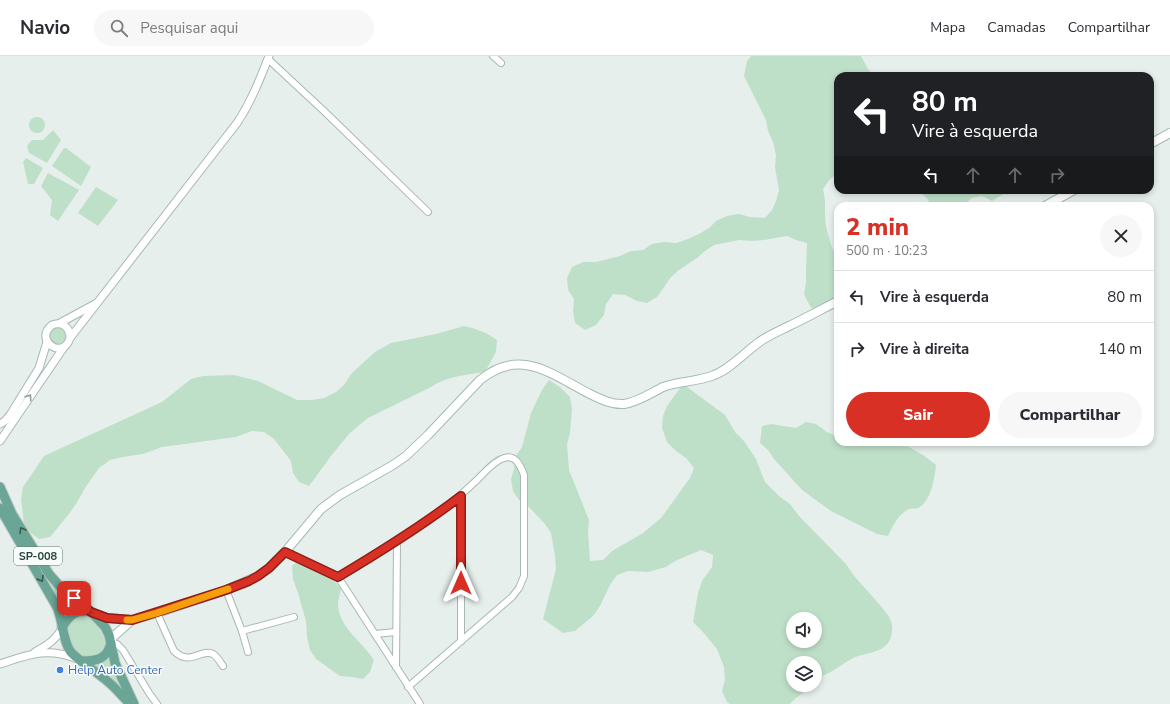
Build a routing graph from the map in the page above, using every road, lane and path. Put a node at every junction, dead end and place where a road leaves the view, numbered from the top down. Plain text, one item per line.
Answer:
1 (493, 56) edge
2 (268, 58) edge
3 (501, 63) dead end
4 (1170, 132) edge
5 (1154, 142) edge
6 (1067, 194) edge
7 (1052, 202) edge
8 (428, 212) dead end
9 (99, 302) junction
10 (834, 303) edge
11 (60, 324) junction
12 (70, 338) junction
13 (47, 342) junction
14 (64, 347) junction
15 (0, 424) edge
16 (0, 441) edge
17 (0, 487) edge
18 (461, 496) junction
19 (0, 508) edge
20 (397, 541) junction
21 (285, 552) junction
22 (338, 577) junction
23 (226, 590) junction
24 (91, 612) junction
25 (157, 613) junction
26 (294, 617) dead end
27 (132, 620) junction
28 (62, 628) junction
29 (242, 632) junction
30 (396, 632) junction
31 (375, 634) junction
32 (460, 641) junction
33 (111, 643) junction
34 (248, 652) dead end
35 (33, 654) junction
36 (83, 661) junction
37 (0, 664) edge
38 (223, 666) dead end
39 (396, 667) junction
40 (408, 687) junction
41 (130, 704) edge
42 (134, 704) edge
43 (157, 704) edge
44 (420, 704) edge

1 - 3 street
2 - 8 street
2 - 9 street
4 - 5 main road
6 - 7 main road
9 - 11 street
9 - 12 street
10 - 21 main road
11 - 12 street
11 - 13 street
12 - 14 street
13 - 14 street
13 - 15 street
16 -> 14 street
24 -> 17 main road, SP-008
18 - 20 street
18 - 32 street
18 - 32 street
19 -> 28 main road, SP-008
20 - 22 street
20 - 30 street
21 - 22 street
21 - 23 main road
22 - 31 street
23 - 25 main road
23 - 29 street
24 - 27 main road
24 - 28 main road
24 - 33 main road, SP-008
25 - 27 main road
25 - 38 street
26 - 29 street
27 - 33 main road
28 - 35 street
28 - 36 main road, SP-008
29 - 34 street
30 - 31 street
30 - 39 street
31 - 39 street
32 - 40 street
33 - 36 main road
33 - 42 main road, SP-008
33 - 43 street
35 - 36 street
35 - 37 street
36 - 41 main road, SP-008
39 - 40 street
40 - 44 street

